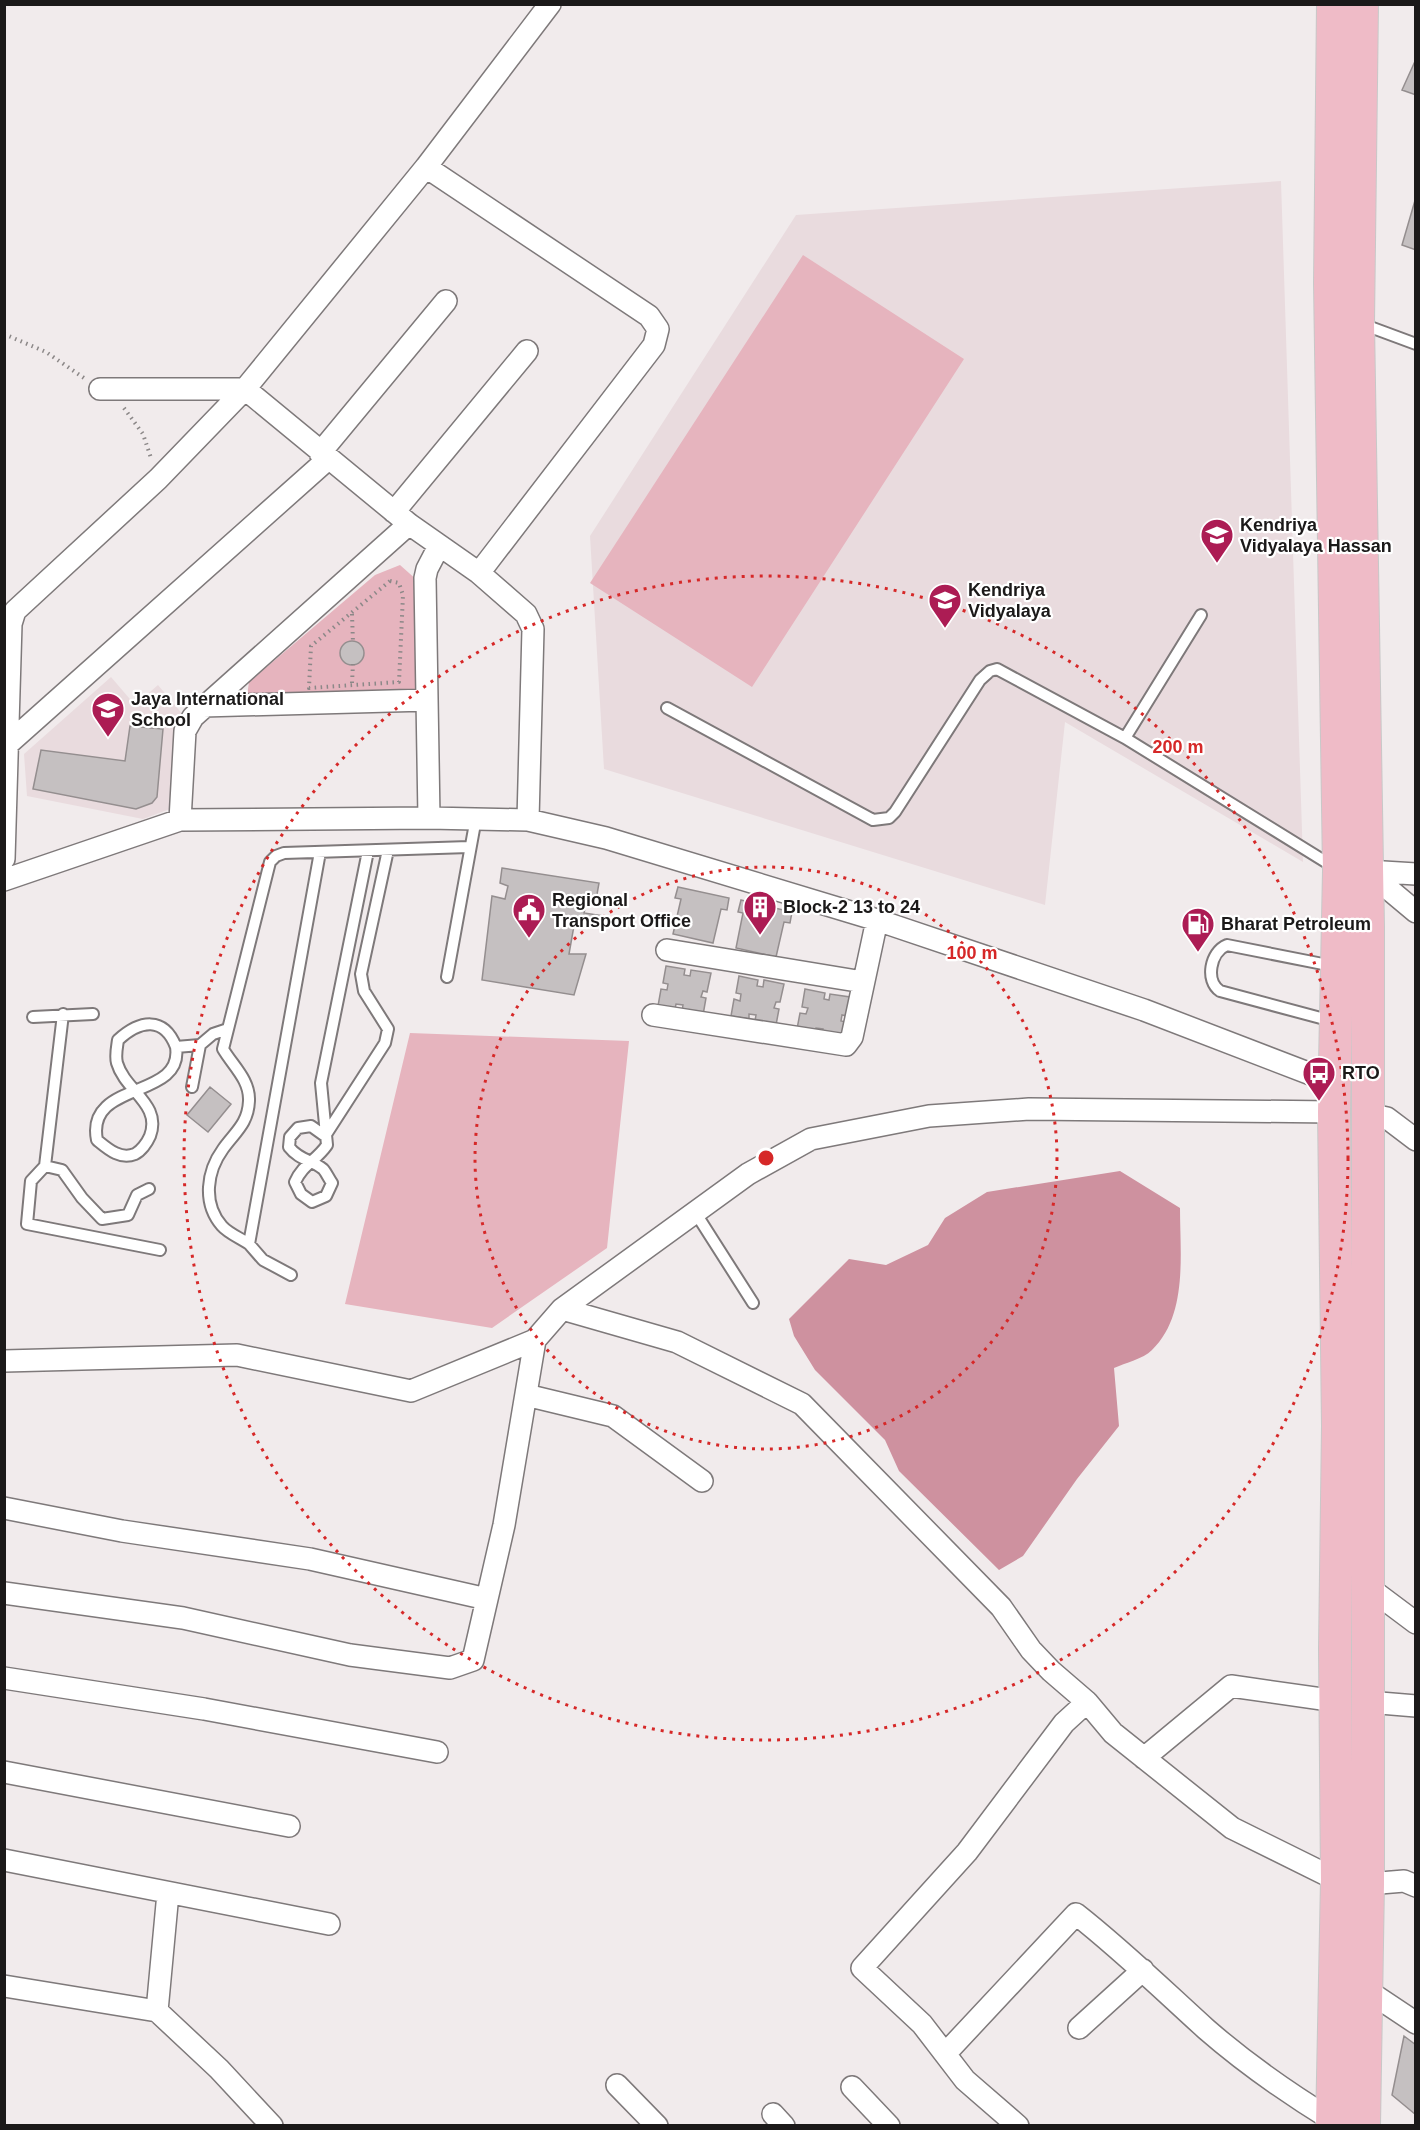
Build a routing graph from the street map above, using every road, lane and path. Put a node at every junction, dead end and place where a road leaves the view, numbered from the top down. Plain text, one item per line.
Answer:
1 (550, 4) edge
2 (1333, 4) edge
3 (1362, 4) edge
4 (426, 166) junction
5 (446, 301) dead end
6 (1344, 322) junction
7 (1416, 344) edge
8 (527, 351) dead end
9 (100, 389) dead end
10 (245, 389) junction
11 (324, 456) junction
12 (401, 518) junction
13 (439, 546) junction
14 (479, 573) junction
15 (352, 614) junction
16 (1201, 615) dead end
17 (8, 617) edge
18 (353, 643) dead end
19 (353, 664) dead end
20 (352, 684) junction
21 (427, 700) junction
22 (203, 706) junction
23 (668, 708) dead end
24 (1125, 738) junction
25 (8, 744) junction
26 (429, 818) junction
27 (476, 818) junction
28 (180, 820) junction
29 (528, 820) junction
30 (469, 847) junction
31 (388, 850) junction
32 (368, 851) junction
33 (320, 852) junction
34 (4, 859) edge
35 (1353, 871) junction
36 (1416, 874) edge
37 (4, 880) edge
38 (1416, 912) edge
39 (877, 920) junction
40 (667, 950) dead end
41 (1335, 966) junction
42 (447, 977) dead end
43 (863, 982) junction
44 (63, 1014) junction
45 (93, 1014) dead end
46 (653, 1016) dead end
47 (33, 1017) dead end
48 (1336, 1022) junction
49 (228, 1029) junction
50 (200, 1045) junction
51 (176, 1047) junction
52 (192, 1087) dead end
53 (136, 1090) junction
54 (1334, 1097) junction
55 (1368, 1114) junction
56 (325, 1136) junction
57 (1416, 1140) edge
58 (45, 1166) junction
59 (149, 1189) dead end
60 (695, 1212) junction
61 (249, 1244) junction
62 (160, 1250) dead end
63 (291, 1275) dead end
64 (753, 1303) dead end
65 (562, 1309) junction
66 (535, 1340) junction
67 (4, 1361) edge
68 (526, 1395) junction
69 (702, 1481) dead end
70 (4, 1508) edge
71 (1368, 1587) junction
72 (4, 1593) edge
73 (487, 1599) junction
74 (1416, 1623) edge
75 (4, 1678) edge
76 (1336, 1701) junction
77 (1087, 1702) junction
78 (1368, 1702) junction
79 (1416, 1706) edge
80 (437, 1752) dead end
81 (1144, 1758) junction
82 (4, 1772) edge
83 (289, 1826) dead end
84 (4, 1860) edge
85 (1337, 1880) junction
86 (1368, 1884) junction
87 (1416, 1886) edge
88 (168, 1893) junction
89 (329, 1924) dead end
90 (1143, 1970) junction
91 (4, 1986) edge
92 (1365, 1989) junction
93 (157, 2011) junction
94 (1416, 2024) edge
95 (1079, 2028) dead end
96 (945, 2054) junction
97 (617, 2085) dead end
98 (852, 2087) dead end
99 (1332, 2123) edge
100 (272, 2126) edge
101 (657, 2126) edge
102 (889, 2126) edge
103 (1018, 2126) edge
104 (1364, 2126) edge

1 - 4 street
2 - 6 main road
3 - 6 main road
4 - 10 street
4 - 14 street
5 - 11 street
6 - 7 lane
6 - 35 main road
8 - 12 street
9 - 10 street
10 - 11 street
10 - 17 street
11 - 12 street
11 - 25 street
12 - 13 street
12 - 22 street
13 - 14 street
13 - 21 street
14 - 29 street
15 - 18 path
15 - 20 path
15 - 20 path
16 - 24 lane
17 - 25 street
19 - 20 path
21 - 22 street
21 - 26 street
22 - 28 street
23 - 24 lane
24 - 35 lane
25 - 34 street
26 - 27 street
26 - 28 street
27 - 29 street
27 - 30 lane
28 - 37 street
29 - 39 street
30 - 31 lane
30 - 42 lane
31 - 32 lane
31 - 56 lane
32 - 33 lane
32 - 56 lane
33 - 49 lane
33 - 61 lane
35 - 36 street
35 - 38 street
35 - 41 main road
35 - 55 main road
39 - 43 street
39 - 54 street
40 - 43 street
41 - 48 main road
41 - 48 lane
43 - 46 street
44 - 45 lane
44 - 47 lane
44 - 58 lane
48 - 54 main road
49 - 50 lane
49 - 61 lane
50 - 51 lane
50 - 52 lane
51 - 53 lane
51 - 53 lane
53 - 53 lane
54 - 55 main road
54 - 60 street
54 - 76 main road
55 - 57 street
55 - 71 main road
56 - 56 lane
58 - 59 lane
58 - 62 lane
60 - 64 lane
60 - 65 street
61 - 63 lane
65 - 66 street
65 - 77 street
66 - 67 street
66 - 68 street
68 - 69 street
68 - 73 street
70 - 73 street
71 - 74 street
71 - 78 main road
72 - 73 street
75 - 80 street
76 - 78 main road
76 - 81 street
76 - 85 main road
77 - 81 street
77 - 96 street
78 - 79 street
78 - 86 main road
81 - 85 street
82 - 83 street
84 - 88 street
85 - 99 main road
86 - 87 street
86 - 92 main road
88 - 89 street
88 - 93 street
90 - 95 street
90 - 96 street
90 - 99 street
91 - 93 street
92 - 94 street
92 - 104 main road
93 - 100 street
96 - 103 street
97 - 101 street
98 - 102 street

